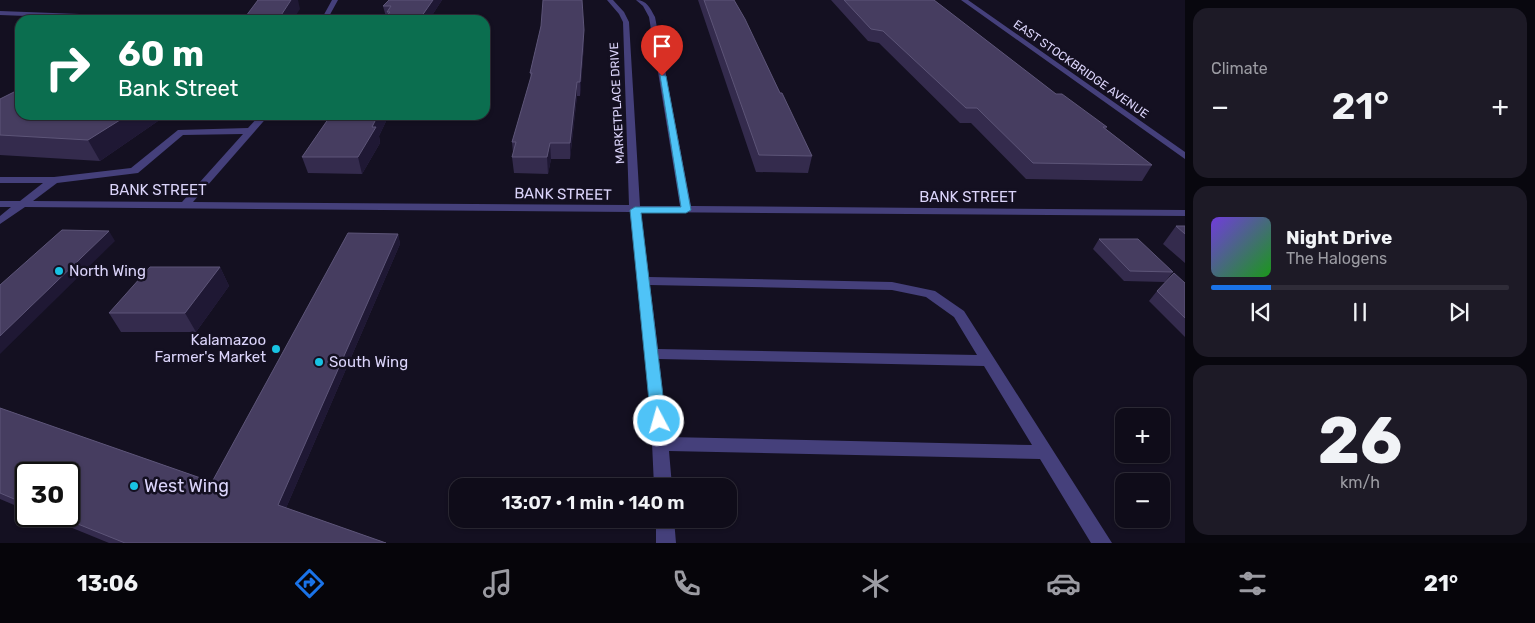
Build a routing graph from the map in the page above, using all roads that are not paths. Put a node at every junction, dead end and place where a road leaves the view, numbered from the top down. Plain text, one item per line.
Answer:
1 (335, 0) edge
2 (610, 0) edge
3 (639, 0) edge
4 (964, 0) edge
5 (0, 13) edge
6 (36, 15) edge
7 (327, 15) edge
8 (260, 120) edge
9 (250, 131) junction
10 (1185, 156) edge
11 (0, 180) edge
12 (54, 180) junction
13 (0, 204) edge
14 (22, 204) junction
15 (185, 204) junction
16 (635, 210) junction
17 (686, 210) junction
18 (1185, 213) edge
19 (0, 221) edge
20 (642, 281) junction
21 (652, 354) junction
22 (988, 360) junction
23 (660, 444) junction
24 (1045, 452) junction
25 (662, 478) edge
26 (665, 528) edge
27 (666, 543) edge
28 (1102, 543) edge

1 - 7 street
2 - 16 street, MARKETPLACE DRIVE
3 - 17 street
4 - 10 street, EAST STOCKBRIDGE AVENUE
5 - 6 street
8 - 9 street
9 - 12 street
9 - 15 street
11 - 12 street
12 - 14 street
13 - 14 street, BANK STREET
14 - 15 street, BANK STREET
14 - 19 street
15 - 16 street, BANK STREET
16 - 17 street, BANK STREET
16 - 20 street, MARKETPLACE DRIVE
17 - 18 street, BANK STREET
20 - 21 street, MARKETPLACE DRIVE
20 - 22 street
21 - 22 street
21 - 23 street, MARKETPLACE DRIVE
22 - 24 street
23 - 24 street
23 - 25 street, MARKETPLACE DRIVE
24 - 28 street
26 - 27 street

